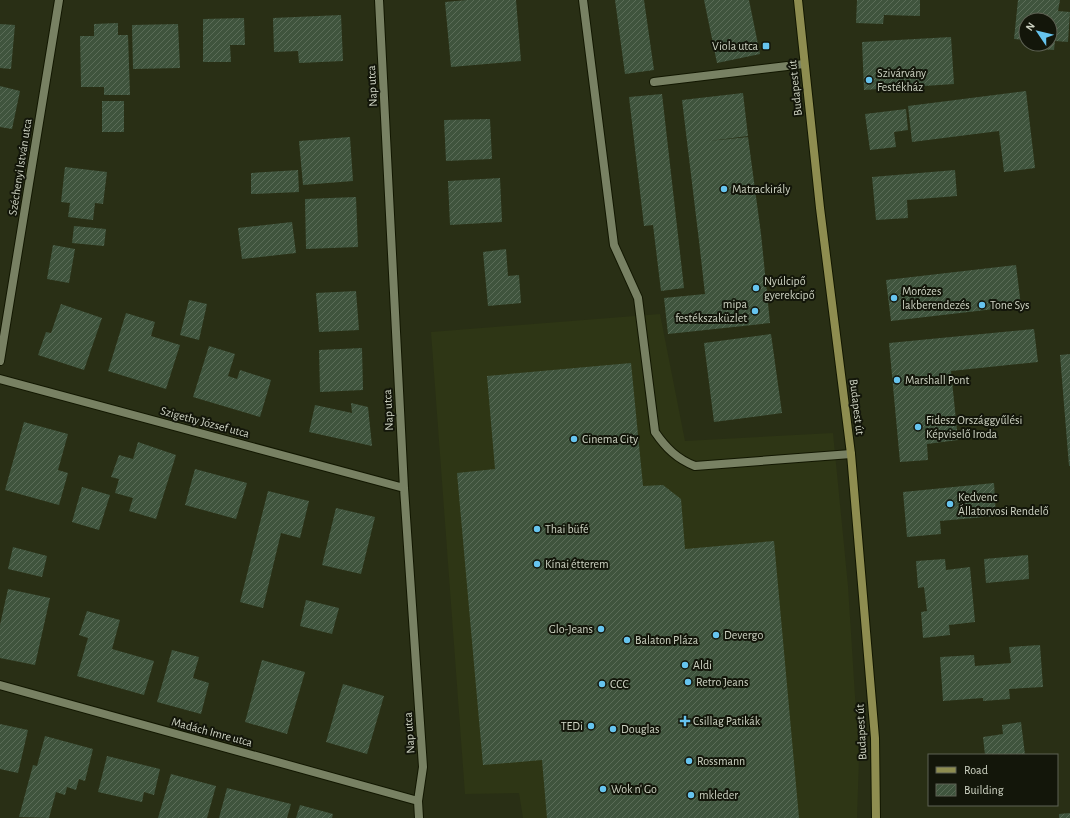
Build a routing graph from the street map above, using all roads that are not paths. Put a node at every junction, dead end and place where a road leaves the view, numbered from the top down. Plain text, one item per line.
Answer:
1 (59, 0) edge
2 (379, 0) edge
3 (583, 0) edge
4 (798, 0) edge
5 (804, 64) junction
6 (654, 82) dead end
7 (0, 361) edge
8 (0, 379) edge
9 (851, 454) junction
10 (404, 488) junction
11 (0, 685) edge
12 (418, 801) junction
13 (419, 818) edge
14 (876, 818) edge

1 - 7 street, Széchenyi István utca
2 - 10 street, Nap utca
3 - 9 street
4 - 5 main road, Budapest út
5 - 6 street
5 - 9 main road, Budapest út
8 - 10 street, Szigethy József utca
9 - 14 main road, Budapest út
10 - 12 street, Nap utca
11 - 12 street, Madách Imre utca
12 - 13 street, Nap utca

